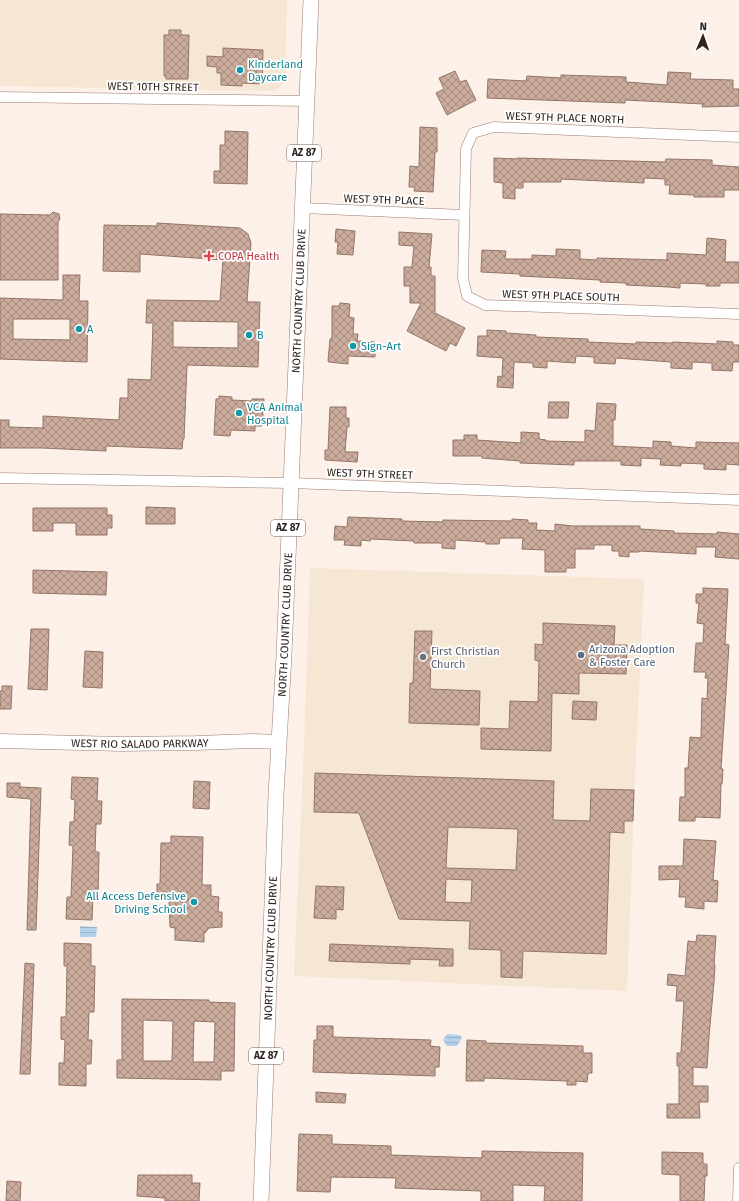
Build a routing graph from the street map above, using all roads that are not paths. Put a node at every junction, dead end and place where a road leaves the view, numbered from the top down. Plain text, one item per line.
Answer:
1 (311, 0) edge
2 (0, 97) edge
3 (306, 102) junction
4 (739, 137) edge
5 (302, 208) junction
6 (464, 215) junction
7 (739, 314) edge
8 (0, 478) edge
9 (290, 484) junction
10 (739, 500) edge
11 (0, 741) edge
12 (279, 742) junction
13 (739, 1168) edge
14 (261, 1201) edge
15 (738, 1201) edge

1 - 3 main road, NORTH COUNTRY CLUB DRIVE / AZ 87
2 - 3 street, WEST 10TH STREET
3 - 5 main road, NORTH COUNTRY CLUB DRIVE / AZ 87
4 - 6 street, WEST 9TH PLACE NORTH
5 - 6 street, WEST 9TH PLACE
5 - 9 main road, NORTH COUNTRY CLUB DRIVE / AZ 87
6 - 7 street, WEST 9TH PLACE SOUTH
8 - 9 street, WEST 9TH STREET
9 - 10 street, WEST 9TH STREET
9 - 12 main road, NORTH COUNTRY CLUB DRIVE / AZ 87
11 - 12 main road, WEST RIO SALADO PARKWAY
12 - 14 main road, NORTH COUNTRY CLUB DRIVE / AZ 87
13 - 15 street

